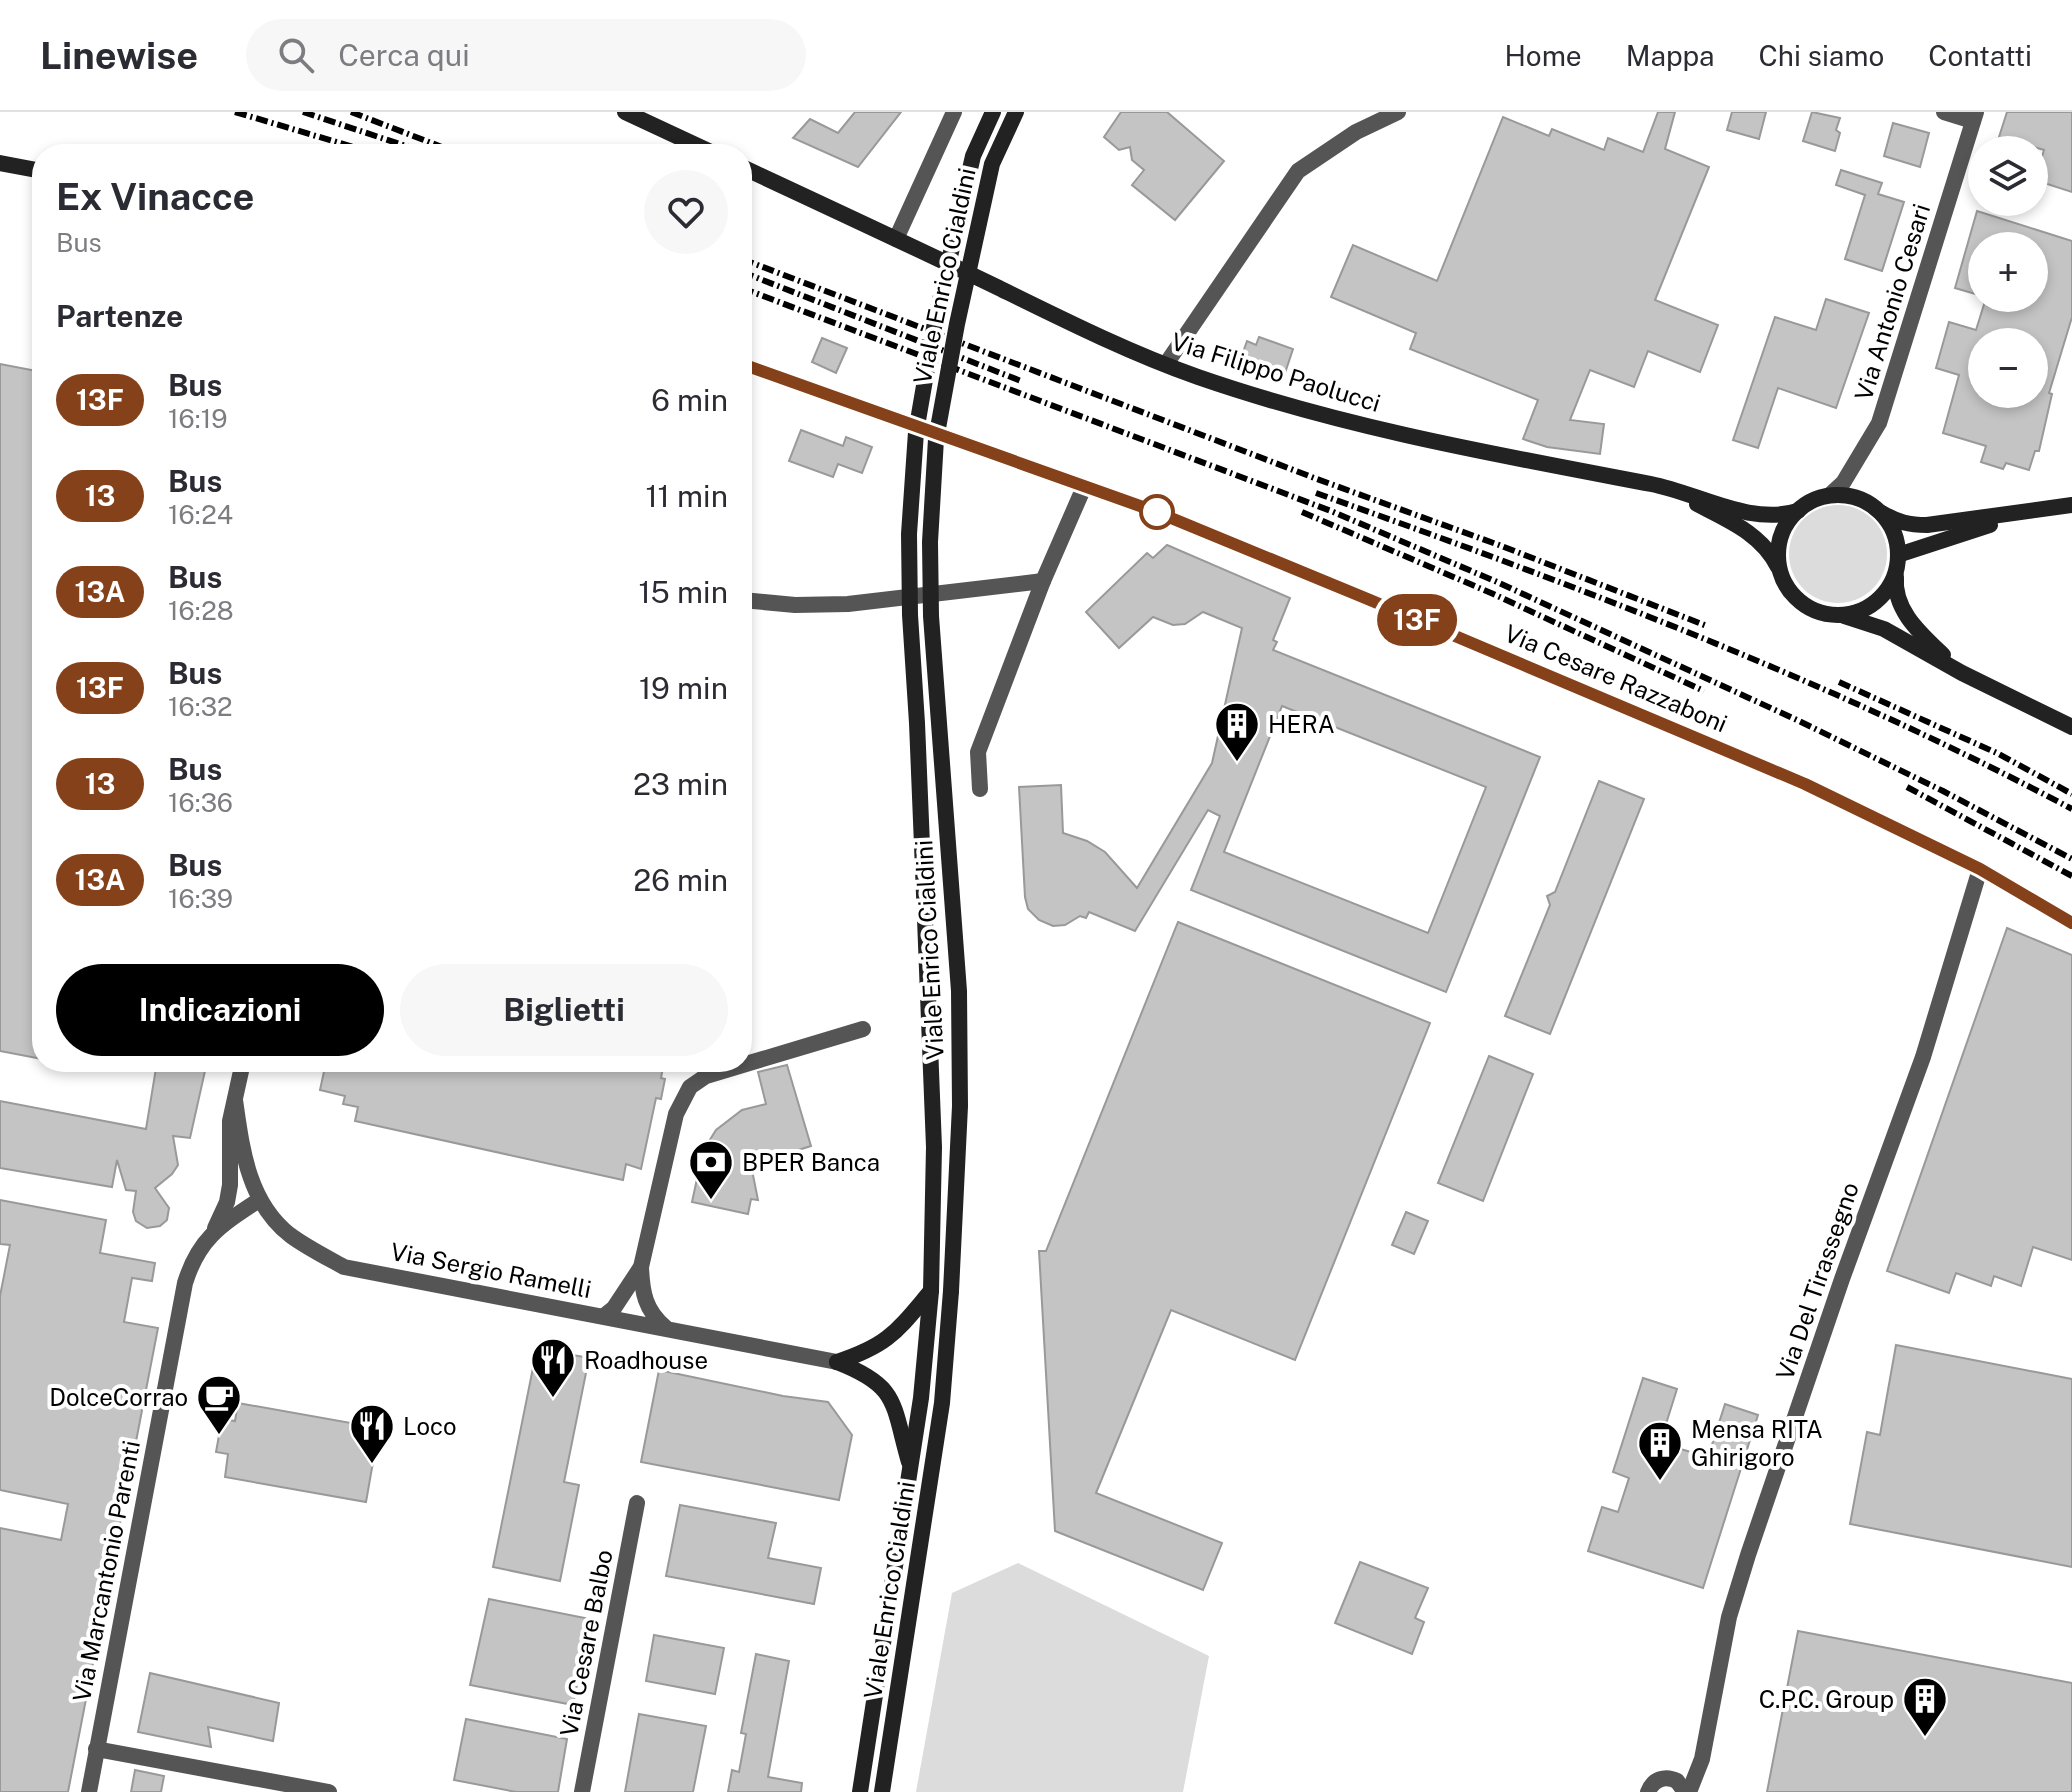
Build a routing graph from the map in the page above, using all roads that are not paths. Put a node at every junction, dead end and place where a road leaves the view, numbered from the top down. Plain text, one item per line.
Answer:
1 (625, 112) edge
2 (954, 112) edge
3 (993, 112) edge
4 (1016, 112) edge
5 (1398, 112) edge
6 (1944, 112) edge
7 (1974, 116) edge
8 (694, 144) edge
9 (0, 163) edge
10 (32, 169) edge
11 (752, 172) edge
12 (896, 239) junction
13 (1166, 364) junction
14 (752, 368) edge
15 (1664, 486) junction
16 (1084, 487) junction
17 (1830, 495) junction
18 (2072, 505) edge
19 (2041, 509) junction
20 (1877, 510) junction
21 (1798, 511) junction
22 (1897, 562) junction
23 (1781, 573) junction
24 (1043, 581) junction
25 (752, 601) edge
26 (1828, 613) junction
27 (1962, 673) junction
28 (2072, 727) edge
29 (980, 789) dead end
30 (1980, 869) junction
31 (2072, 923) edge
32 (863, 1029) dead end
33 (752, 1062) edge
34 (241, 1072) edge
35 (719, 1072) edge
36 (235, 1100) junction
37 (259, 1200) junction
38 (213, 1232) junction
39 (641, 1267) junction
40 (931, 1291) junction
41 (604, 1316) junction
42 (666, 1329) junction
43 (837, 1362) junction
44 (911, 1468) junction
45 (637, 1503) dead end
46 (96, 1749) junction
47 (1702, 1759) junction
48 (1672, 1778) junction
49 (89, 1792) edge
50 (329, 1792) edge
51 (582, 1792) edge
52 (860, 1792) edge
53 (882, 1792) edge
54 (1648, 1792) edge
55 (1687, 1792) edge

1 - 8 street
2 - 12 street
3 - 40 street, Viale Enrico Cialdini, bridge
4 - 53 street, Viale Enrico Cialdini, bridge
5 - 13 street
6 - 7 street
7 - 17 street, Via Antonio Cesari
9 - 10 street
11 - 12 street, Via Filippo Paolucci
12 - 13 street, Via Filippo Paolucci
13 - 15 street, Via Filippo Paolucci
14 - 16 street, Via Cesare Razzaboni
15 - 21 street, Via Filippo Paolucci
15 - 23 street, Via Filippo Paolucci
16 - 24 street
16 - 30 street, Via Cesare Razzaboni
17 - 20 street
17 - 21 street
18 - 19 street
19 - 20 street
19 - 22 street
20 - 22 street
21 - 23 street
22 - 26 street
22 - 27 street
23 - 26 street
24 - 25 street
24 - 29 street
26 - 27 street
27 - 28 street
30 - 31 street, Via Cesare Razzaboni
30 - 47 street, Via Del Tirassegno
32 - 33 street
34 - 36 street, Via Sergio Ramelli
35 - 39 street
36 - 37 street, Via Sergio Ramelli
36 - 38 street, Via Sergio Ramelli
37 - 38 street, Via Marcantonio Parenti
37 - 41 street, Via Sergio Ramelli
38 - 46 street, Via Marcantonio Parenti
39 - 41 street
39 - 42 street
40 - 43 street
40 - 44 street, Viale Enrico Cialdini
41 - 42 street, Via Sergio Ramelli
42 - 43 street, Via Sergio Ramelli
43 - 44 street
44 - 52 street, Viale Enrico Cialdini
45 - 51 street, Via Cesare Balbo
46 - 49 street, Via Marcantonio Parenti
46 - 50 street
47 - 48 street
47 - 55 street
48 - 54 street
48 - 55 street

